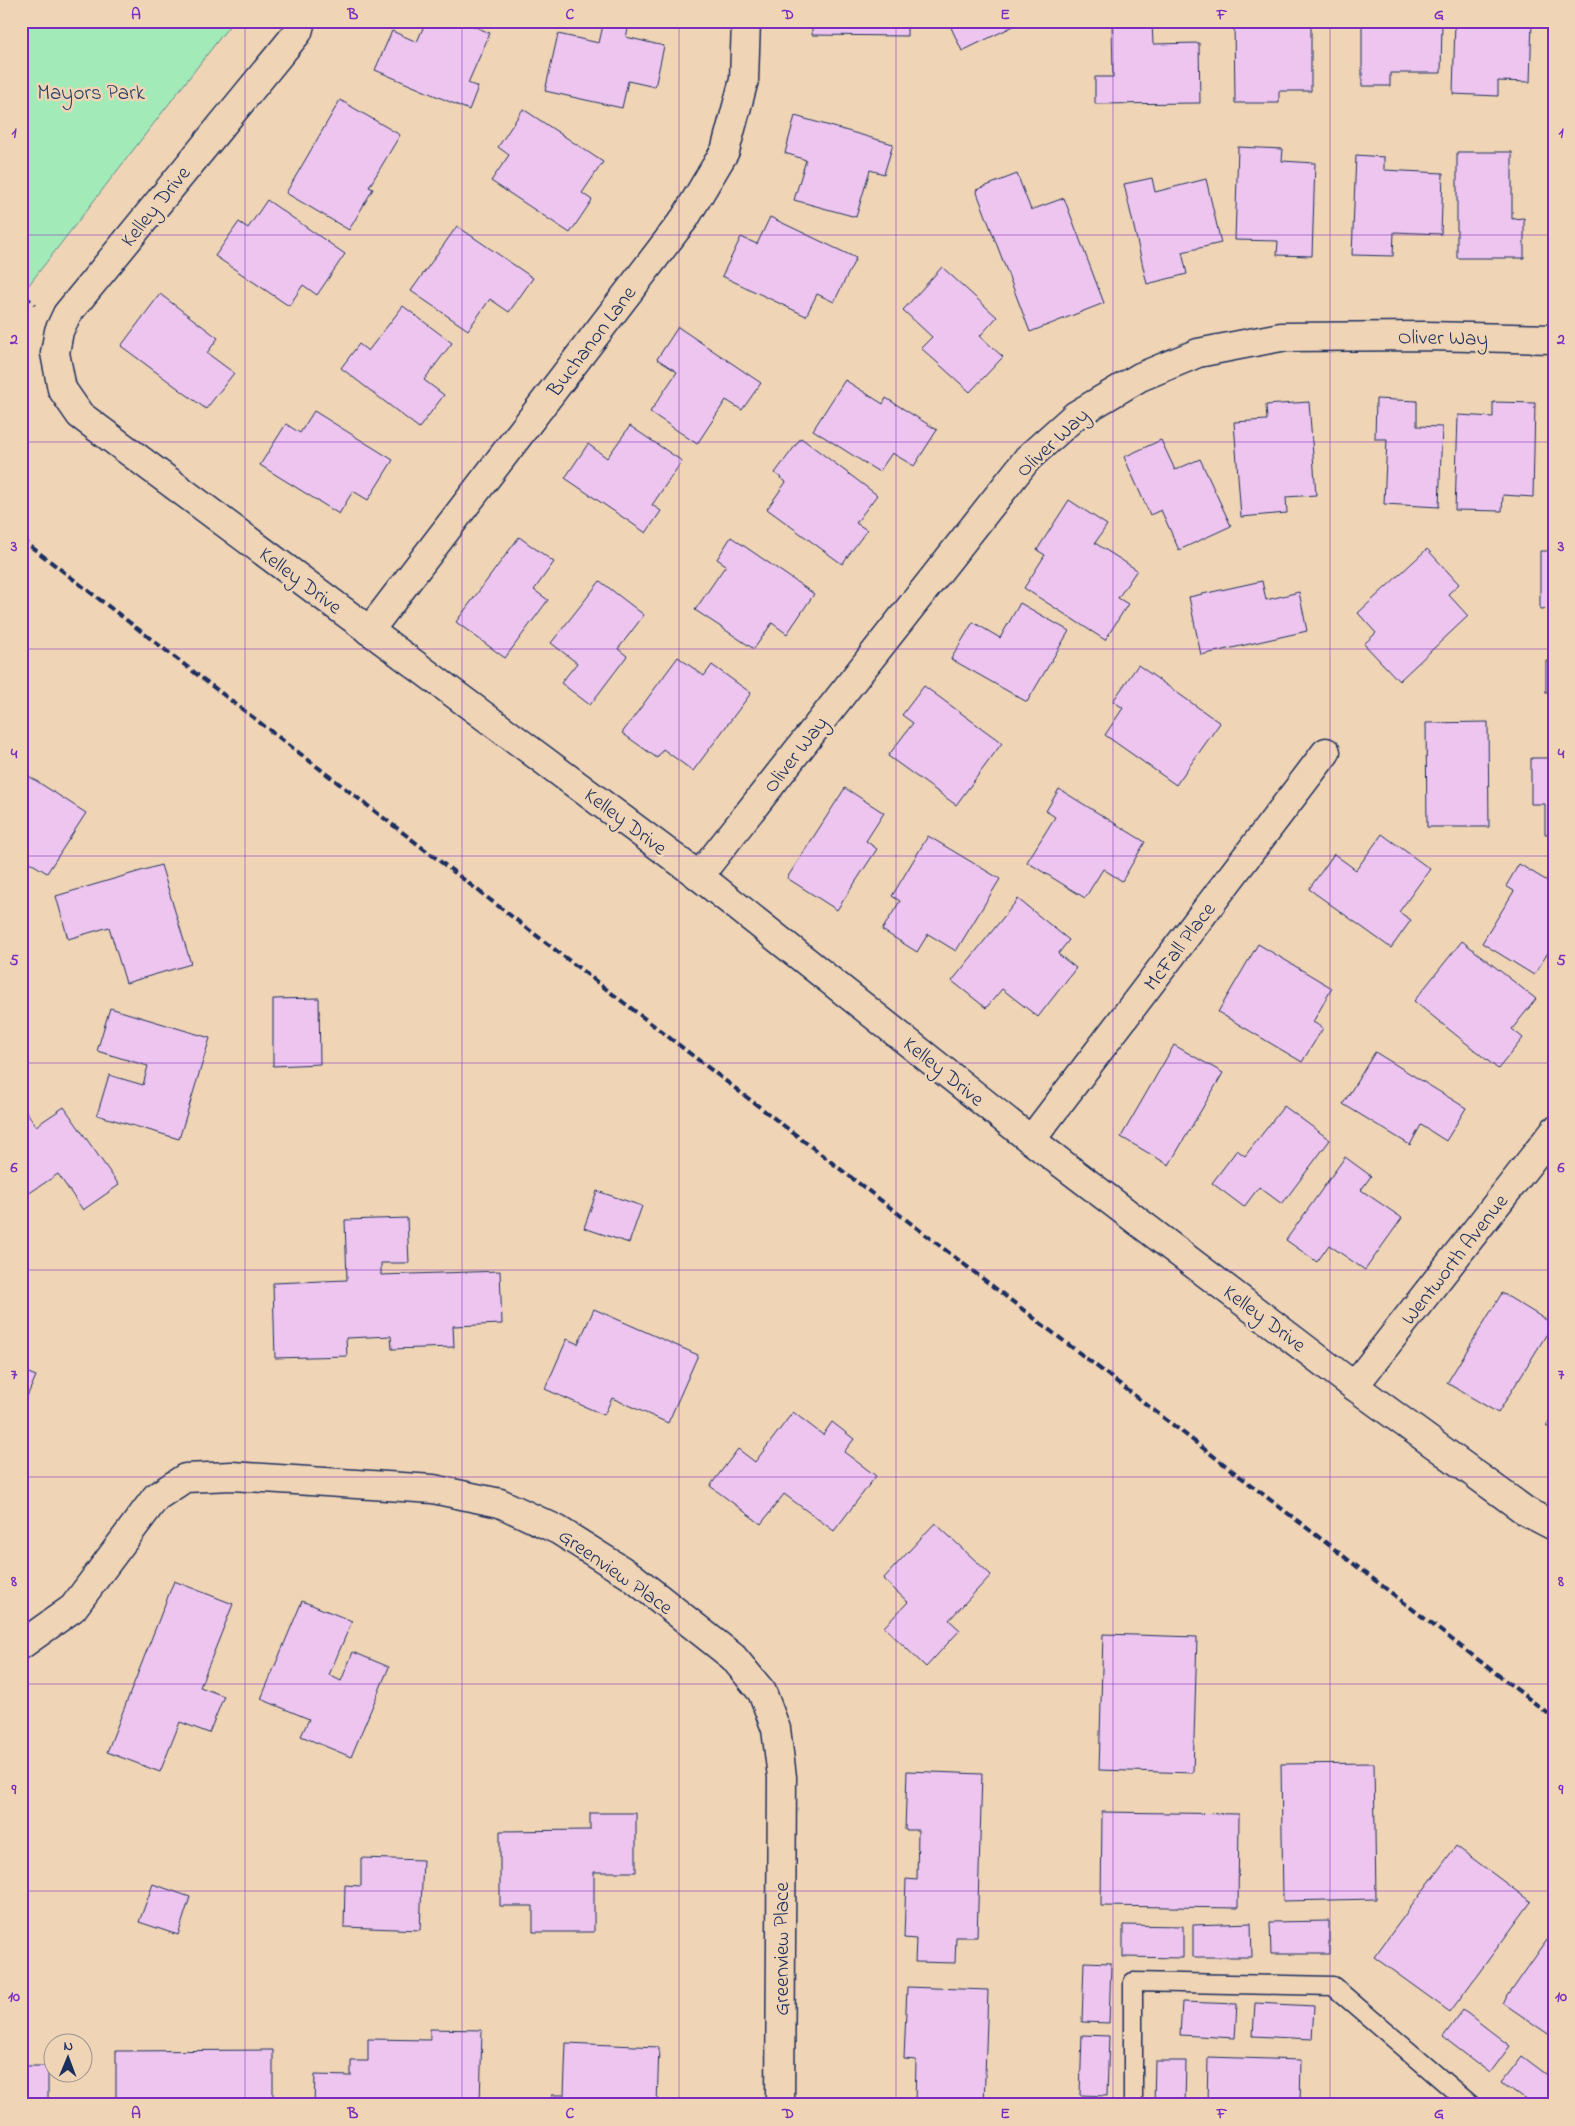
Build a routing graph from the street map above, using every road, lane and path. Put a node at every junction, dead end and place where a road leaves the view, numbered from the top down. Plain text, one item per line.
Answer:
1 (301, 21) edge
2 (746, 21) edge
3 (1554, 339) edge
4 (369, 630) junction
5 (1326, 752) dead end
6 (699, 876) junction
7 (1554, 1131) edge
8 (1031, 1140) junction
9 (1354, 1386) junction
10 (1554, 1526) edge
11 (21, 1646) edge
12 (780, 2105) edge
13 (1133, 2105) edge
14 (1471, 2105) edge

1 - 4 street, Kelley Drive
2 - 4 street, Buchanon Lane
3 - 6 street, Oliver Way
4 - 6 street, Kelley Drive
5 - 8 street, McFall Place
6 - 8 street, Kelley Drive
7 - 9 street, Wentworth Avenue
8 - 9 street, Kelley Drive
9 - 10 street, Kelley Drive
11 - 12 street, Greenview Place
13 - 14 lane

